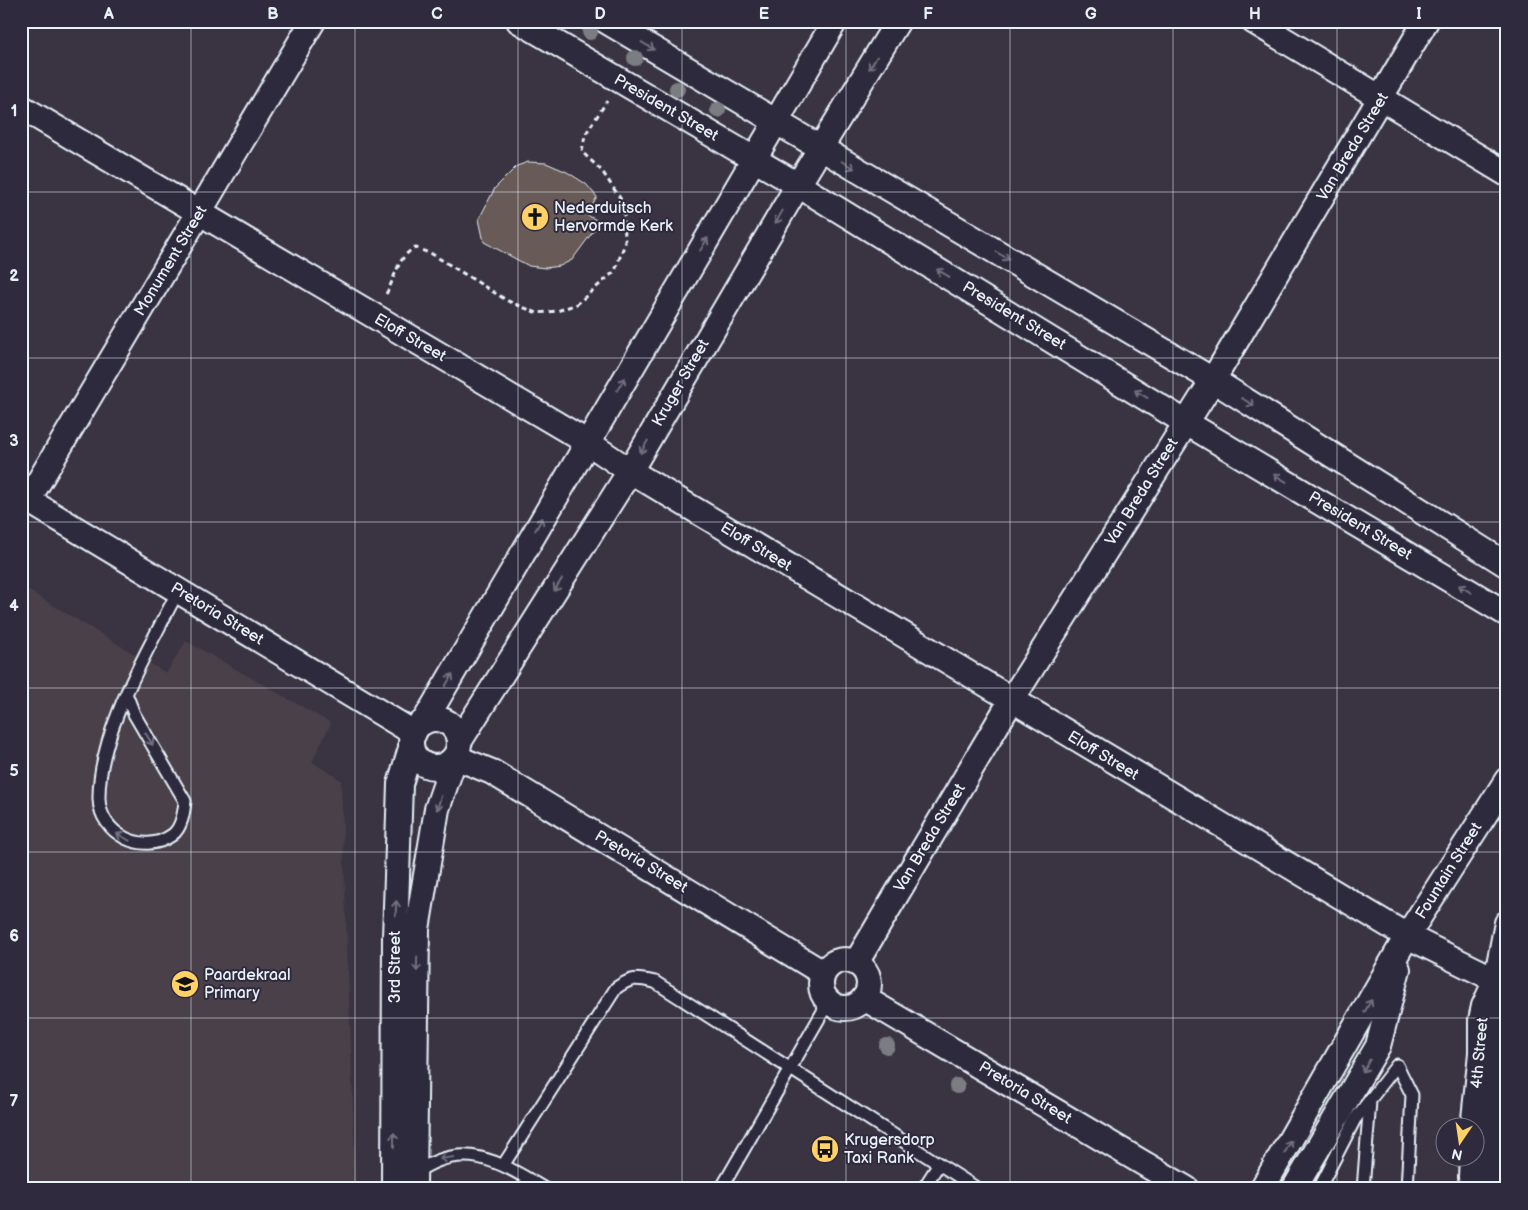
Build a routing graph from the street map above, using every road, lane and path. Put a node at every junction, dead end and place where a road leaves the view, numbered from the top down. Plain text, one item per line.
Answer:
1 (313, 21) edge
2 (519, 21) edge
3 (606, 21) edge
4 (835, 21) edge
5 (898, 21) edge
6 (1253, 21) edge
7 (1426, 21) edge
8 (621, 81) junction
9 (1382, 98) junction
10 (21, 107) edge
11 (776, 122) junction
12 (820, 149) junction
13 (754, 159) junction
14 (1507, 174) edge
15 (798, 185) junction
16 (200, 214) junction
17 (373, 316) junction
18 (1213, 380) junction
19 (1185, 422) junction
20 (587, 442) junction
21 (630, 471) junction
22 (25, 498) edge
23 (1507, 565) edge
24 (178, 591) junction
25 (1507, 614) edge
26 (127, 696) junction
27 (1011, 701) junction
28 (416, 734) junction
29 (457, 750) junction
30 (1507, 780) edge
31 (1507, 923) edge
32 (1407, 936) junction
33 (856, 962) junction
34 (823, 973) junction
35 (1496, 980) junction
36 (864, 998) junction
37 (829, 1001) junction
38 (790, 1070) junction
39 (1370, 1101) junction
40 (1474, 1118) edge
41 (504, 1164) junction
42 (938, 1164) junction
43 (1471, 1168) edge
44 (414, 1181) edge
45 (394, 1189) edge
46 (545, 1189) edge
47 (721, 1189) edge
48 (923, 1189) edge
49 (978, 1189) edge
50 (1187, 1189) edge
51 (1262, 1189) edge
52 (1294, 1189) edge
53 (1319, 1189) edge
54 (1363, 1189) edge
55 (1407, 1189) edge
56 (1473, 1189) edge
57 (1486, 1189) edge

1 - 16 street, Monument Street
2 - 8 street, President Street
3 -> 11 street
4 - 11 street
5 -> 12 street, Kruger Street
6 - 9 street
7 - 9 street, Van Breda Street
8 - 13 street, President Street
8 - 17 path
9 - 14 street
9 - 18 street, Van Breda Street
10 - 16 street, Eloff Street
11 - 12 street
11 - 13 street
12 - 15 street, Kruger Street
12 -> 18 street
13 - 15 street, President Street
20 -> 13 street
19 -> 15 street, President Street
15 -> 21 street, Kruger Street
16 - 17 street, Eloff Street
16 - 22 street, Monument Street
17 - 20 street, Eloff Street
18 - 19 street, Van Breda Street
18 -> 23 street
25 -> 19 street, President Street
19 - 27 street, Van Breda Street
20 - 21 street, Eloff Street
28 -> 20 street
21 - 27 street, Eloff Street
21 -> 29 street, Kruger Street
22 - 24 street, Pretoria Street
24 - 26 lane
24 - 28 street, Pretoria Street
26 -> 26 lane
27 - 32 street, Eloff Street
27 - 33 street, Van Breda Street
28 - 29 street
28 - 29 street
45 -> 28 street, 3rd Street
29 - 34 street, Pretoria Street
29 -> 44 street, 3rd Street
30 - 32 street, Fountain Street
31 - 35 street, 4th Street
32 - 35 street, Eloff Street
51 -> 32 street, Fountain Street
32 -> 52 street
33 - 34 street
33 - 36 street
34 - 37 street
35 - 40 street, 4th Street
35 - 57 street, 4th Street
36 - 37 street
36 - 50 street, Pretoria Street
37 - 38 lane
38 - 41 lane
38 - 42 lane
38 - 47 lane
39 - 53 lane
39 - 54 lane
39 - 55 lane
41 -> 44 lane
41 - 46 lane
42 - 48 lane
42 - 49 lane
43 - 56 street

